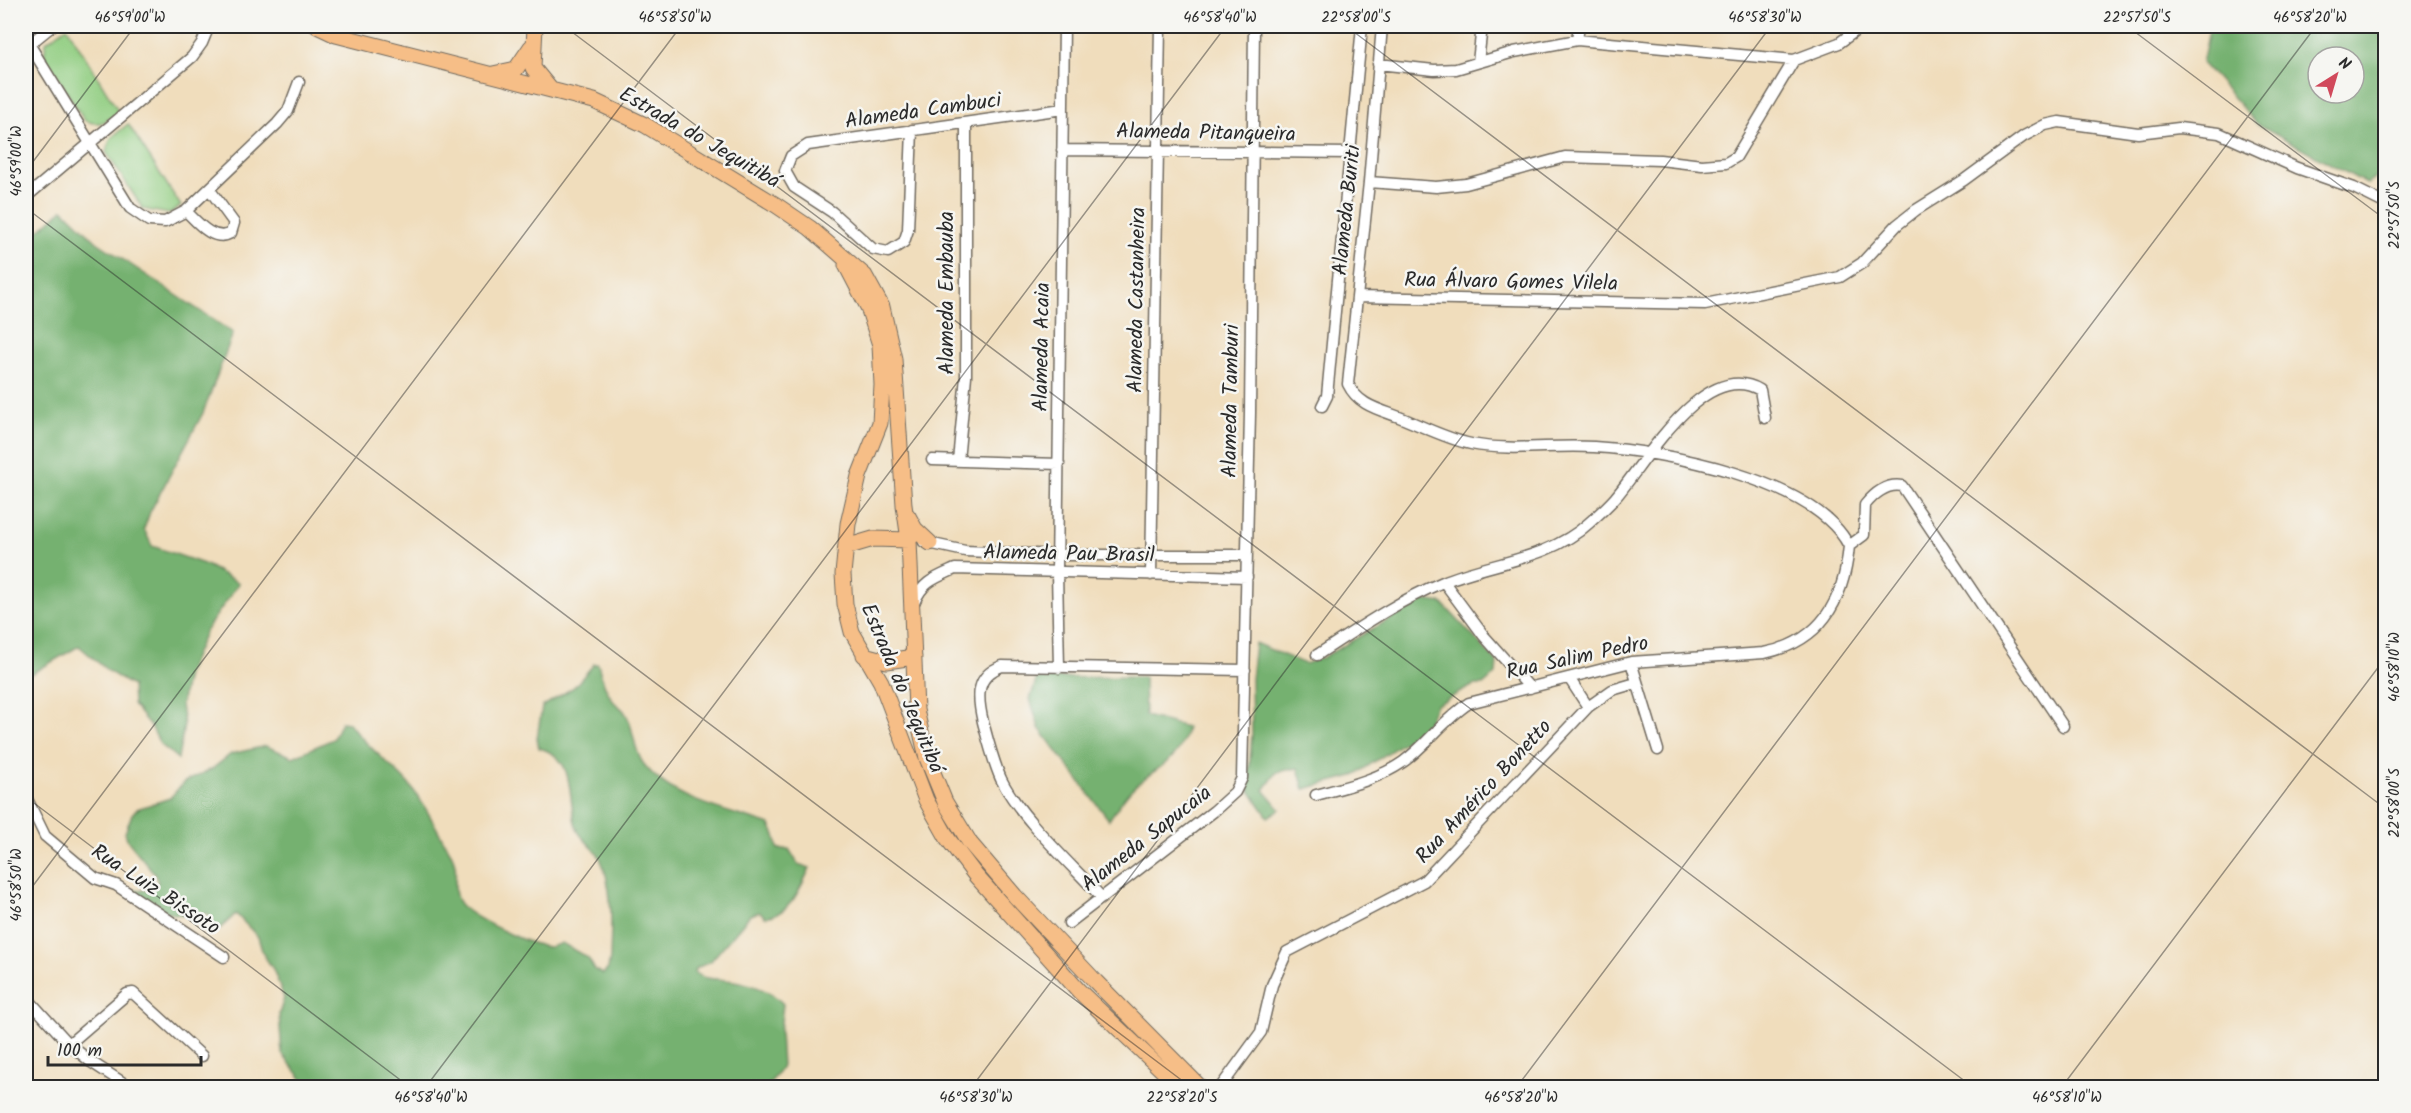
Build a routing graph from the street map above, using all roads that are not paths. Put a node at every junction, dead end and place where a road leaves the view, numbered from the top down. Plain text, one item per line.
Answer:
1 (52, 26) edge
2 (209, 26) edge
3 (317, 26) edge
4 (534, 26) edge
5 (1064, 26) edge
6 (1160, 26) edge
7 (1254, 26) edge
8 (1362, 26) edge
9 (1382, 26) edge
10 (1482, 26) edge
11 (1579, 26) edge
12 (1862, 26) edge
13 (1577, 40) junction
14 (27, 44) edge
15 (532, 44) junction
16 (1794, 60) junction
17 (1478, 62) junction
18 (1378, 64) junction
19 (486, 74) junction
20 (299, 82) dead end
21 (551, 90) junction
22 (1063, 110) junction
23 (966, 124) junction
24 (912, 130) junction
25 (89, 144) junction
26 (1062, 150) junction
27 (1158, 150) junction
28 (1252, 151) junction
29 (1349, 153) junction
30 (1369, 182) junction
31 (210, 190) junction
32 (26, 197) edge
33 (2385, 204) edge
34 (186, 211) junction
35 (841, 256) junction
36 (1357, 297) junction
37 (1322, 406) dead end
38 (1765, 418) dead end
39 (1650, 452) junction
40 (932, 460) dead end
41 (958, 461) junction
42 (1059, 464) junction
43 (904, 505) junction
44 (909, 540) junction
45 (930, 543) junction
46 (1849, 546) junction
47 (846, 547) junction
48 (957, 550) junction
49 (1058, 555) junction
50 (1247, 555) junction
51 (1152, 556) junction
52 (955, 569) junction
53 (1057, 572) junction
54 (1151, 574) junction
55 (1247, 577) junction
56 (1444, 582) junction
57 (911, 610) junction
58 (864, 655) junction
59 (1317, 655) dead end
60 (914, 657) junction
61 (1631, 662) junction
62 (1059, 668) junction
63 (1245, 670) junction
64 (1569, 678) junction
65 (1636, 683) junction
66 (1530, 688) junction
67 (1588, 707) junction
68 (2063, 726) dead end
69 (1658, 750) dead end
70 (1242, 778) joint
71 (1316, 795) dead end
72 (26, 797) edge
73 (1102, 898) junction
74 (1069, 923) dead end
75 (224, 957) dead end
76 (26, 997) edge
77 (69, 1044) junction
78 (202, 1056) dead end
79 (131, 1088) edge
80 (1180, 1088) edge
81 (1201, 1088) edge
82 (1220, 1088) edge

1 - 14 street
2 - 25 street
3 - 19 main road, Estrada do Jequitibá
4 - 15 main road
5 - 22 street, Alameda Acaia
6 - 27 street, Alameda Castanheira
7 - 28 street, Alameda Tamburi
8 - 29 street
9 - 18 street, Alameda Buriti
10 - 17 street
11 - 13 street
12 - 16 street
13 - 16 street
13 - 17 street
14 - 25 street
15 - 19 main road
15 - 21 main road
16 - 30 street
17 - 18 street
18 - 30 street, Alameda Buriti
19 - 21 main road, Estrada do Jequitibá
20 - 31 street
21 - 35 main road, Estrada do Jequitibá
22 - 23 street, Alameda Cambuci
22 - 26 street, Alameda Acaia
23 - 24 street, Alameda Cambuci
23 - 41 street, Alameda Embauba
24 - 24 street, Alameda Cambuci
25 - 32 street
25 - 34 street
26 - 27 street, Alameda Pitanqueira
26 - 42 street, Alameda Acaia
27 - 28 street, Alameda Pitanqueira
27 - 51 street, Alameda Castanheira
28 - 29 street, Alameda Pitanqueira
28 - 50 street, Alameda Tamburi
29 - 37 street
30 - 36 street, Alameda Buriti
31 - 34 street
31 - 34 street
33 - 36 street, Rua Álvaro Gomes Vilela
35 - 43 main road, Estrada do Jequitibá
35 - 47 main road, Estrada do Jequitibá
36 - 39 street, Alameda Buriti
38 - 39 street
39 - 46 street
39 - 56 street
40 - 41 street
41 - 42 street
42 - 49 street, Alameda Acaia
43 - 44 main road, Estrada do Jequitibá
43 - 45 main road
44 - 45 street, Alameda Pau Brasil
44 - 47 main road
44 - 57 main road, Estrada do Jequitibá
45 - 48 street, Alameda Pau Brasil
46 - 61 street, Rua Salim Pedro
46 - 68 street
47 - 58 main road, Estrada do Jequitibá
48 - 49 street, Alameda Pau Brasil
48 - 52 street
49 - 51 street, Alameda Pau Brasil
49 - 53 street, Alameda Acaia
50 - 51 street, Alameda Pau Brasil
50 - 55 street, Alameda Tamburi
51 - 54 street, Alameda Castanheira
52 - 53 street, Alameda Pau Brasil
52 - 57 street, Alameda Pau Brasil
53 - 54 street, Alameda Pau Brasil
53 - 62 street, Alameda Acaia
54 - 55 street, Alameda Pau Brasil
55 - 63 street, Alameda Tamburi
56 - 59 street
56 - 66 street
57 - 60 main road, Estrada do Jequitibá
58 - 60 main road
58 - 80 main road, Estrada do Jequitibá
60 - 81 main road, Estrada do Jequitibá
61 - 64 street, Rua Salim Pedro
61 - 65 street
62 - 63 street
62 - 73 street
63 - 70 street, Alameda Tamburi
64 - 66 street, Rua Salim Pedro
64 - 67 street
65 - 67 street, Rua Américo Bonetto
65 - 69 street
66 - 71 street, Rua Salim Pedro
67 - 82 street, Rua Américo Bonetto
70 - 73 street, Alameda Sapucaia
72 - 75 street, Rua Luiz Bissoto
73 - 74 street, Alameda Sapucaia
76 - 77 street
77 - 78 street
77 - 79 street

